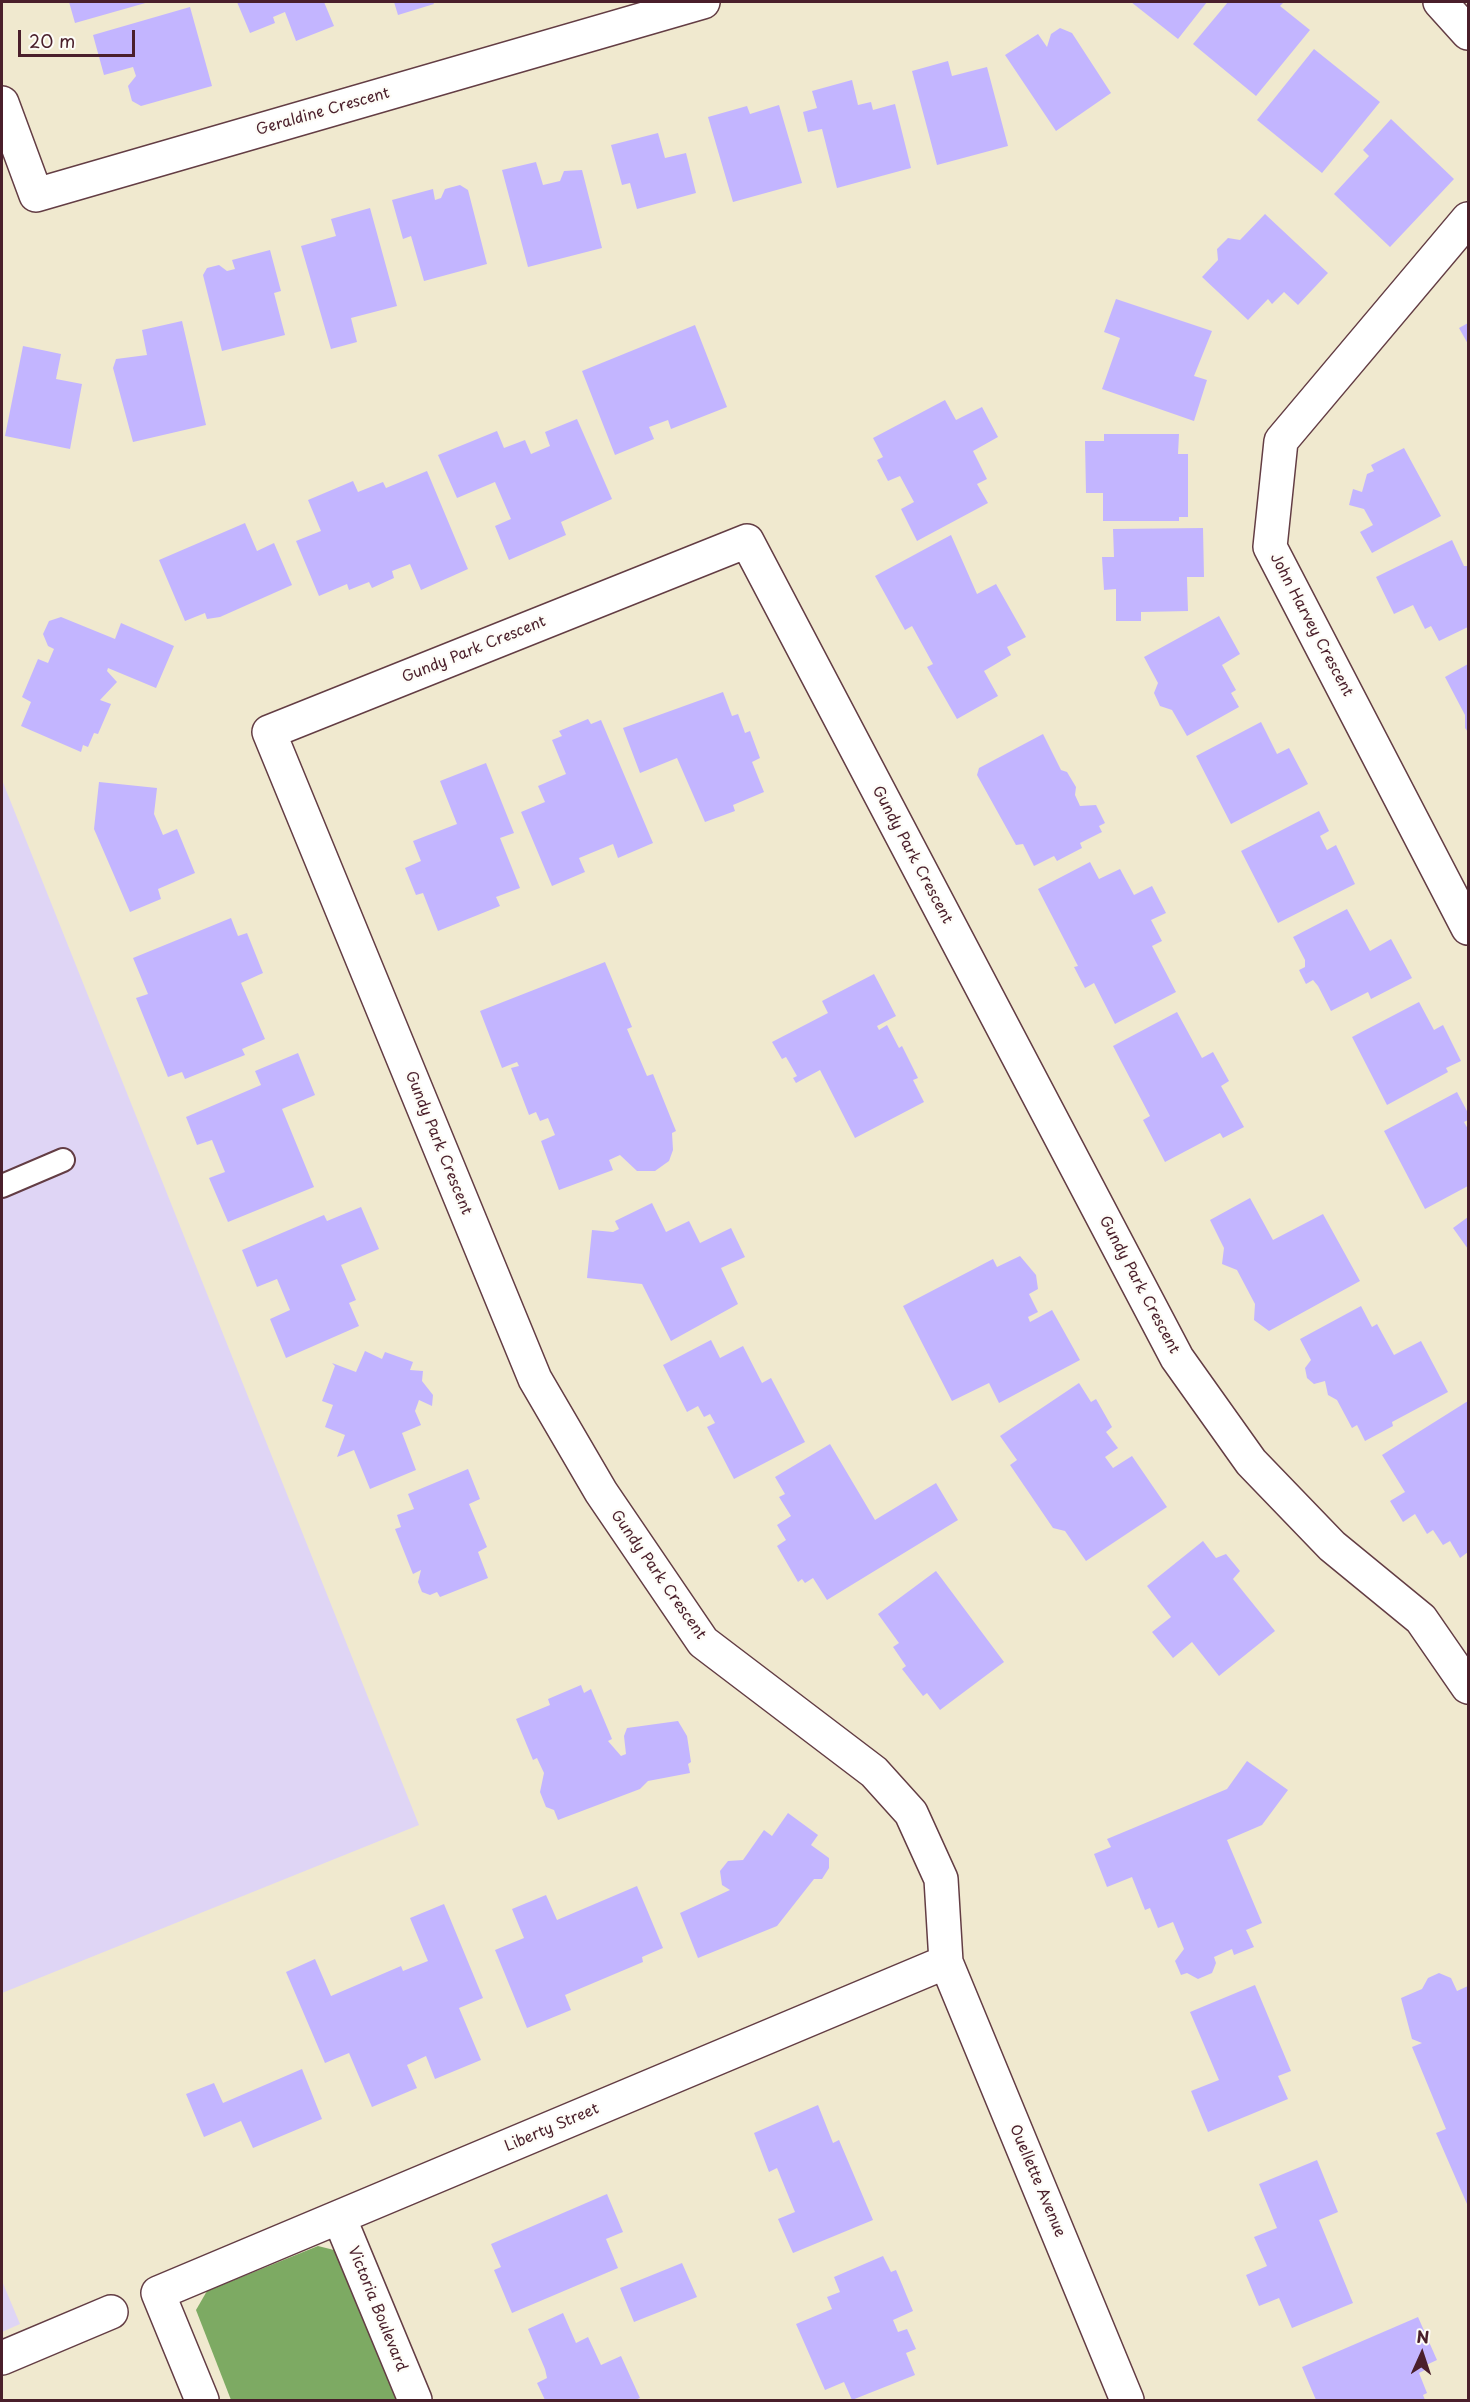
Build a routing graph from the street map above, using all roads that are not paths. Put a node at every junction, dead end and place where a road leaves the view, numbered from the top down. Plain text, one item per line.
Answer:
1 (703, 2) edge
2 (1440, 2) edge
3 (1468, 33) edge
4 (2, 103) edge
5 (1468, 219) edge
6 (1468, 928) edge
7 (63, 1160) dead end
8 (2, 1186) edge
9 (1468, 1687) edge
10 (946, 1962) junction
11 (339, 2217) junction
12 (111, 2312) dead end
13 (2, 2358) edge
14 (202, 2400) edge
15 (415, 2400) edge
16 (1127, 2400) edge

1 - 4 street, Geraldine Crescent
2 - 3 street
5 - 6 street, John Harvey Crescent
7 - 8 lane
9 - 10 street, Gundy Park Crescent
10 - 11 street, Liberty Street
10 - 16 street, Ouellette Avenue
11 - 14 street, Liberty Street
11 - 15 street, Victoria Boulevard
12 - 13 street

